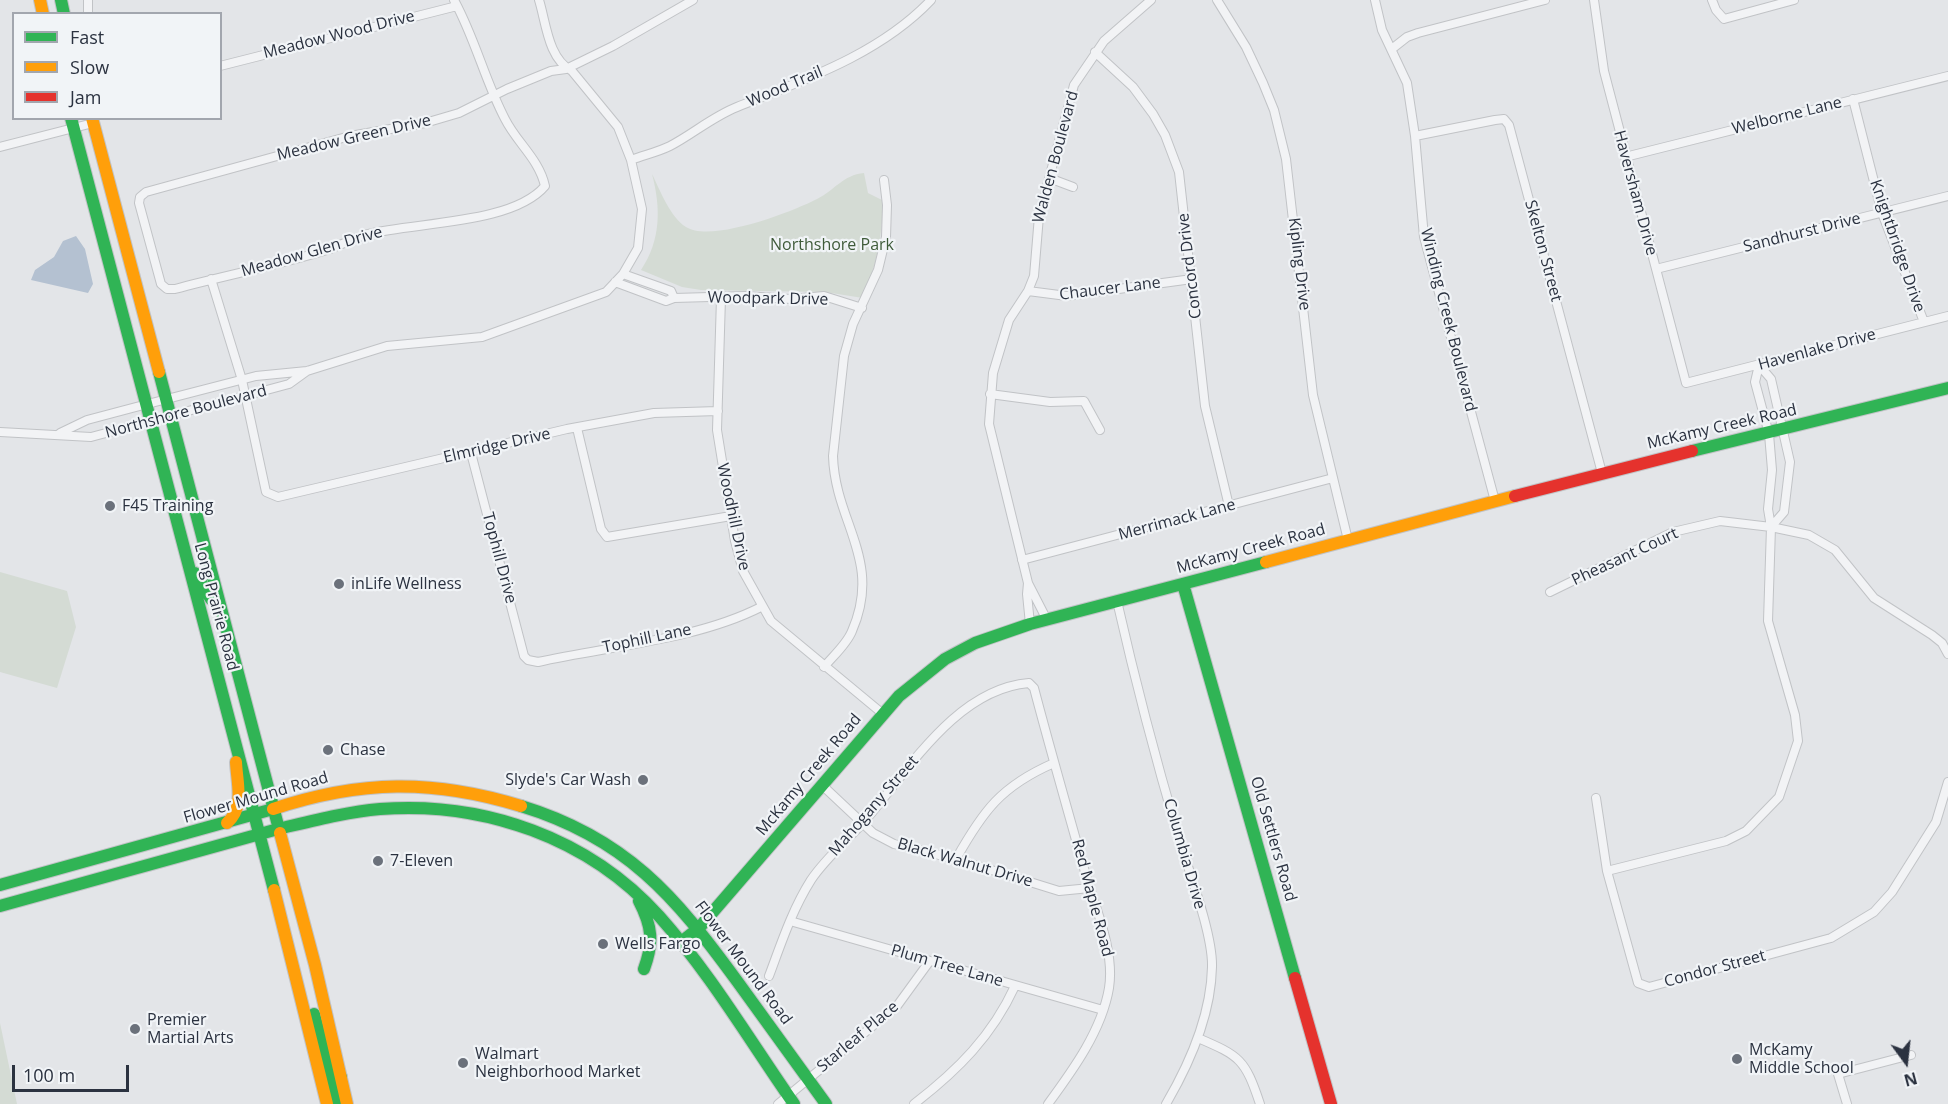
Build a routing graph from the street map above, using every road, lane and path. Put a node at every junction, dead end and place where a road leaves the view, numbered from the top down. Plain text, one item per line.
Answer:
1 (539, 0) edge
2 (693, 0) edge
3 (931, 0) edge
4 (1151, 0) edge
5 (1217, 0) edge
6 (1375, 0) edge
7 (1545, 0) edge
8 (1594, 0) edge
9 (1713, 0) edge
10 (1794, 0) edge
11 (456, 3) edge
12 (1393, 48) junction
13 (1095, 52) junction
14 (222, 65) edge
15 (566, 69) junction
16 (1948, 76) edge
17 (495, 96) junction
18 (1853, 99) junction
19 (92, 121) edge
20 (72, 123) edge
21 (1415, 136) junction
22 (0, 147) edge
23 (1625, 157) junction
24 (631, 160) junction
25 (1049, 178) junction
26 (884, 180) dead end
27 (1073, 187) dead end
28 (1948, 196) edge
29 (140, 198) joint
30 (1882, 213) junction
31 (1656, 269) junction
32 (623, 274) junction
33 (211, 279) junction
34 (1192, 279) junction
35 (615, 282) junction
36 (1028, 291) junction
37 (674, 297) junction
38 (722, 298) junction
39 (862, 308) junction
40 (1948, 316) edge
41 (1924, 322) junction
42 (1759, 365) junction
43 (307, 371) junction
44 (242, 380) junction
45 (1686, 383) joint
46 (1948, 388) edge
47 (990, 394) junction
48 (246, 396) junction
49 (166, 400) junction
50 (147, 405) junction
51 (718, 411) junction
52 (170, 416) junction
53 (151, 421) junction
54 (577, 428) junction
55 (1100, 430) dead end
56 (1785, 430) junction
57 (0, 432) edge
58 (60, 433) junction
59 (1769, 434) junction
60 (471, 453) junction
61 (1602, 473) junction
62 (1333, 478) junction
63 (1495, 501) junction
64 (1229, 506) junction
65 (731, 516) junction
66 (1771, 527) junction
67 (1348, 540) junction
68 (187, 560) junction
69 (1022, 560) junction
70 (1028, 583) junction
71 (1183, 584) junction
72 (1550, 592) dead end
73 (1117, 601) junction
74 (219, 602) junction
75 (200, 607) junction
76 (761, 607) junction
77 (1047, 620) junction
78 (1030, 624) junction
79 (1945, 640) edge
80 (230, 643) junction
81 (1948, 654) edge
82 (531, 661) joint
83 (824, 667) junction
84 (1029, 683) joint
85 (882, 714) junction
86 (237, 748) junction
87 (1054, 763) junction
88 (1948, 782) edge
89 (824, 786) junction
90 (1596, 798) dead end
91 (273, 808) junction
92 (254, 815) junction
93 (555, 819) junction
94 (863, 822) junction
95 (225, 824) junction
96 (278, 830) junction
97 (259, 835) junction
98 (549, 837) junction
99 (956, 859) junction
100 (1607, 871) junction
101 (16, 880) junction
102 (0, 885) edge
103 (1090, 888) junction
104 (634, 892) junction
105 (22, 900) junction
106 (0, 906) edge
107 (790, 921) junction
108 (699, 928) junction
109 (681, 942) junction
110 (929, 962) junction
111 (644, 969) dead end
112 (769, 976) dead end
113 (1015, 986) junction
114 (299, 987) junction
115 (1103, 1011) junction
116 (1198, 1038) junction
117 (1911, 1055) dead end
118 (320, 1074) junction
119 (341, 1077) junction
120 (808, 1080) junction
121 (792, 1100) edge
122 (327, 1104) edge
123 (338, 1104) edge
124 (347, 1104) edge
125 (778, 1104) edge
126 (826, 1104) edge
127 (914, 1104) edge
128 (1048, 1104) edge
129 (1166, 1104) edge
130 (1260, 1104) edge
131 (1331, 1104) edge
132 (1847, 1104) edge

1 - 15 street, Northshore Boulevard
2 - 15 street, Meadow Green Drive
3 - 24 street, Wood Trail
4 - 13 street, Walden Boulevard
5 - 62 street, Kipling Drive
6 - 12 street, Winding Creek Boulevard
7 - 12 street
8 - 23 street, Haversham Drive
9 - 10 street
11 - 14 street, Meadow Wood Drive
11 - 17 street
12 - 21 street, Winding Creek Boulevard
13 - 25 street, Walden Boulevard
13 - 34 street, Concord Drive
15 - 17 street, Meadow Green Drive
15 - 24 street, Northshore Boulevard
16 - 18 street, Welborne Lane
17 - 29 street, Meadow Green Drive
17 - 33 street, Meadow Glen Drive
18 - 23 street, Welborne Lane
18 - 30 street, Knightbridge Drive
19 - 20 street
19 - 49 main road, Long Prairie Road
20 - 22 street
20 - 50 main road, Long Prairie Road
21 - 61 street, Skelton Street
21 - 63 street, Winding Creek Boulevard
23 - 31 street, Haversham Drive
24 - 32 street, Northshore Boulevard
25 - 27 street
25 - 36 street, Walden Boulevard
26 - 39 street
28 - 30 street, Sandhurst Drive
29 - 33 street, Meadow Glen Drive
30 - 31 street, Sandhurst Drive
30 - 41 street, Knightbridge Drive
31 - 45 street, Haversham Drive
32 - 35 street, Northshore Boulevard
32 - 37 street, Woodpark Drive
33 - 44 street
34 - 36 street, Chaucer Lane
34 - 64 street, Concord Drive
35 - 37 street, Woodpark Drive
35 - 43 street, Northshore Boulevard
36 - 47 street, Walden Boulevard
37 - 38 street, Woodpark Drive
38 - 39 street, Woodpark Drive
38 - 51 street, Woodhill Drive
39 - 83 street
40 - 41 street, Havenlake Drive
41 - 42 street, Havenlake Drive
42 - 45 street, Havenlake Drive
42 - 56 street
42 - 59 street
43 - 44 street, Northshore Boulevard
43 - 48 street, Northshore Boulevard
44 - 48 street
44 - 49 street, Northshore Boulevard
46 - 56 main road, McKamy Creek Road
47 - 55 street
47 - 69 street, Walden Boulevard
48 - 52 street, Northshore Boulevard
48 - 60 street, Elmridge Drive
49 - 50 street, Northshore Boulevard
49 - 52 main road, Long Prairie Road
50 - 53 main road, Long Prairie Road
50 - 58 street, Northshore Boulevard
51 - 54 street, Elmridge Drive
51 - 65 street, Woodhill Drive
52 - 53 street, Northshore Boulevard
52 - 74 main road, Long Prairie Road
53 - 58 street, Northshore Boulevard
53 - 68 main road, Long Prairie Road
54 - 60 street, Elmridge Drive
54 - 65 street
56 - 59 main road, McKamy Creek Road
56 - 66 street
57 - 58 street, Northshore Boulevard
59 - 61 main road, McKamy Creek Road
59 - 66 street
60 - 82 street, Tophill Drive
61 - 63 main road, McKamy Creek Road
62 - 64 street, Merrimack Lane
62 - 67 street, Kipling Drive
63 - 67 main road, McKamy Creek Road
64 - 69 street, Merrimack Lane
65 - 76 street, Woodhill Drive
66 - 72 street, Pheasant Court
66 - 79 street, Pheasant Court
66 - 100 street
67 - 71 main road, McKamy Creek Road
68 - 74 main road
68 - 75 main road, Long Prairie Road
69 - 70 street, Walden Boulevard
70 - 77 street, Walden Boulevard
70 - 78 street, Walden Boulevard
71 - 73 main road, McKamy Creek Road
71 - 131 main road, Old Settlers Road
73 - 77 main road, McKamy Creek Road
73 - 116 street, Columbia Drive
74 - 80 main road, Long Prairie Road
75 - 80 main road
75 - 86 main road, Long Prairie Road
76 - 82 street, Tophill Lane
76 - 83 street, Woodhill Drive
77 - 78 main road, McKamy Creek Road
78 - 85 main road, McKamy Creek Road
79 - 81 street
80 - 91 main road, Long Prairie Road
83 - 85 street, Woodhill Drive
84 - 87 street, Red Maple Road
84 - 94 street, Mahogany Street
85 - 89 main road, McKamy Creek Road
86 - 92 main road, Long Prairie Road
86 - 95 main road
87 - 99 street
87 - 103 street, Red Maple Road
88 - 100 street, Condor Street
89 - 94 street, Black Walnut Drive
89 - 108 main road, McKamy Creek Road
90 - 100 street, Condor Street
91 - 92 main road, Flower Mound Road
91 - 93 main road, Flower Mound Road
91 - 96 main road, Long Prairie Road
92 - 95 main road, Flower Mound Road
92 - 97 main road, Long Prairie Road
93 - 98 main road
93 - 108 main road, Flower Mound Road
94 - 99 street, Black Walnut Drive
94 - 107 street, Mahogany Street
95 - 101 main road, Flower Mound Road
96 - 97 main road
96 - 98 main road
96 - 119 main road, Long Prairie Road
97 - 105 main road
97 - 114 main road, Long Prairie Road
98 - 104 main road
99 - 103 street, Black Walnut Drive
101 - 102 main road, Flower Mound Road
101 - 105 main road
103 - 115 street, Red Maple Road
104 - 109 main road
104 - 111 main road
105 - 106 main road
107 - 110 street, Plum Tree Lane
107 - 112 street, Mahogany Street
108 - 109 main road, McKamy Creek Road
108 - 120 main road, Flower Mound Road
109 - 121 main road
110 - 113 street, Plum Tree Lane
110 - 120 street, Starleaf Place
113 - 115 street, Plum Tree Lane
113 - 127 street
114 - 118 main road, Long Prairie Road
114 - 119 main road
115 - 128 street, Red Maple Road
116 - 129 street, Columbia Drive
116 - 130 street
117 - 132 street
118 - 122 main road, Long Prairie Road
118 - 123 main road
119 - 124 main road, Long Prairie Road
120 - 121 street, Starleaf Place
120 - 126 main road, Flower Mound Road
121 - 125 street, Starleaf Place

